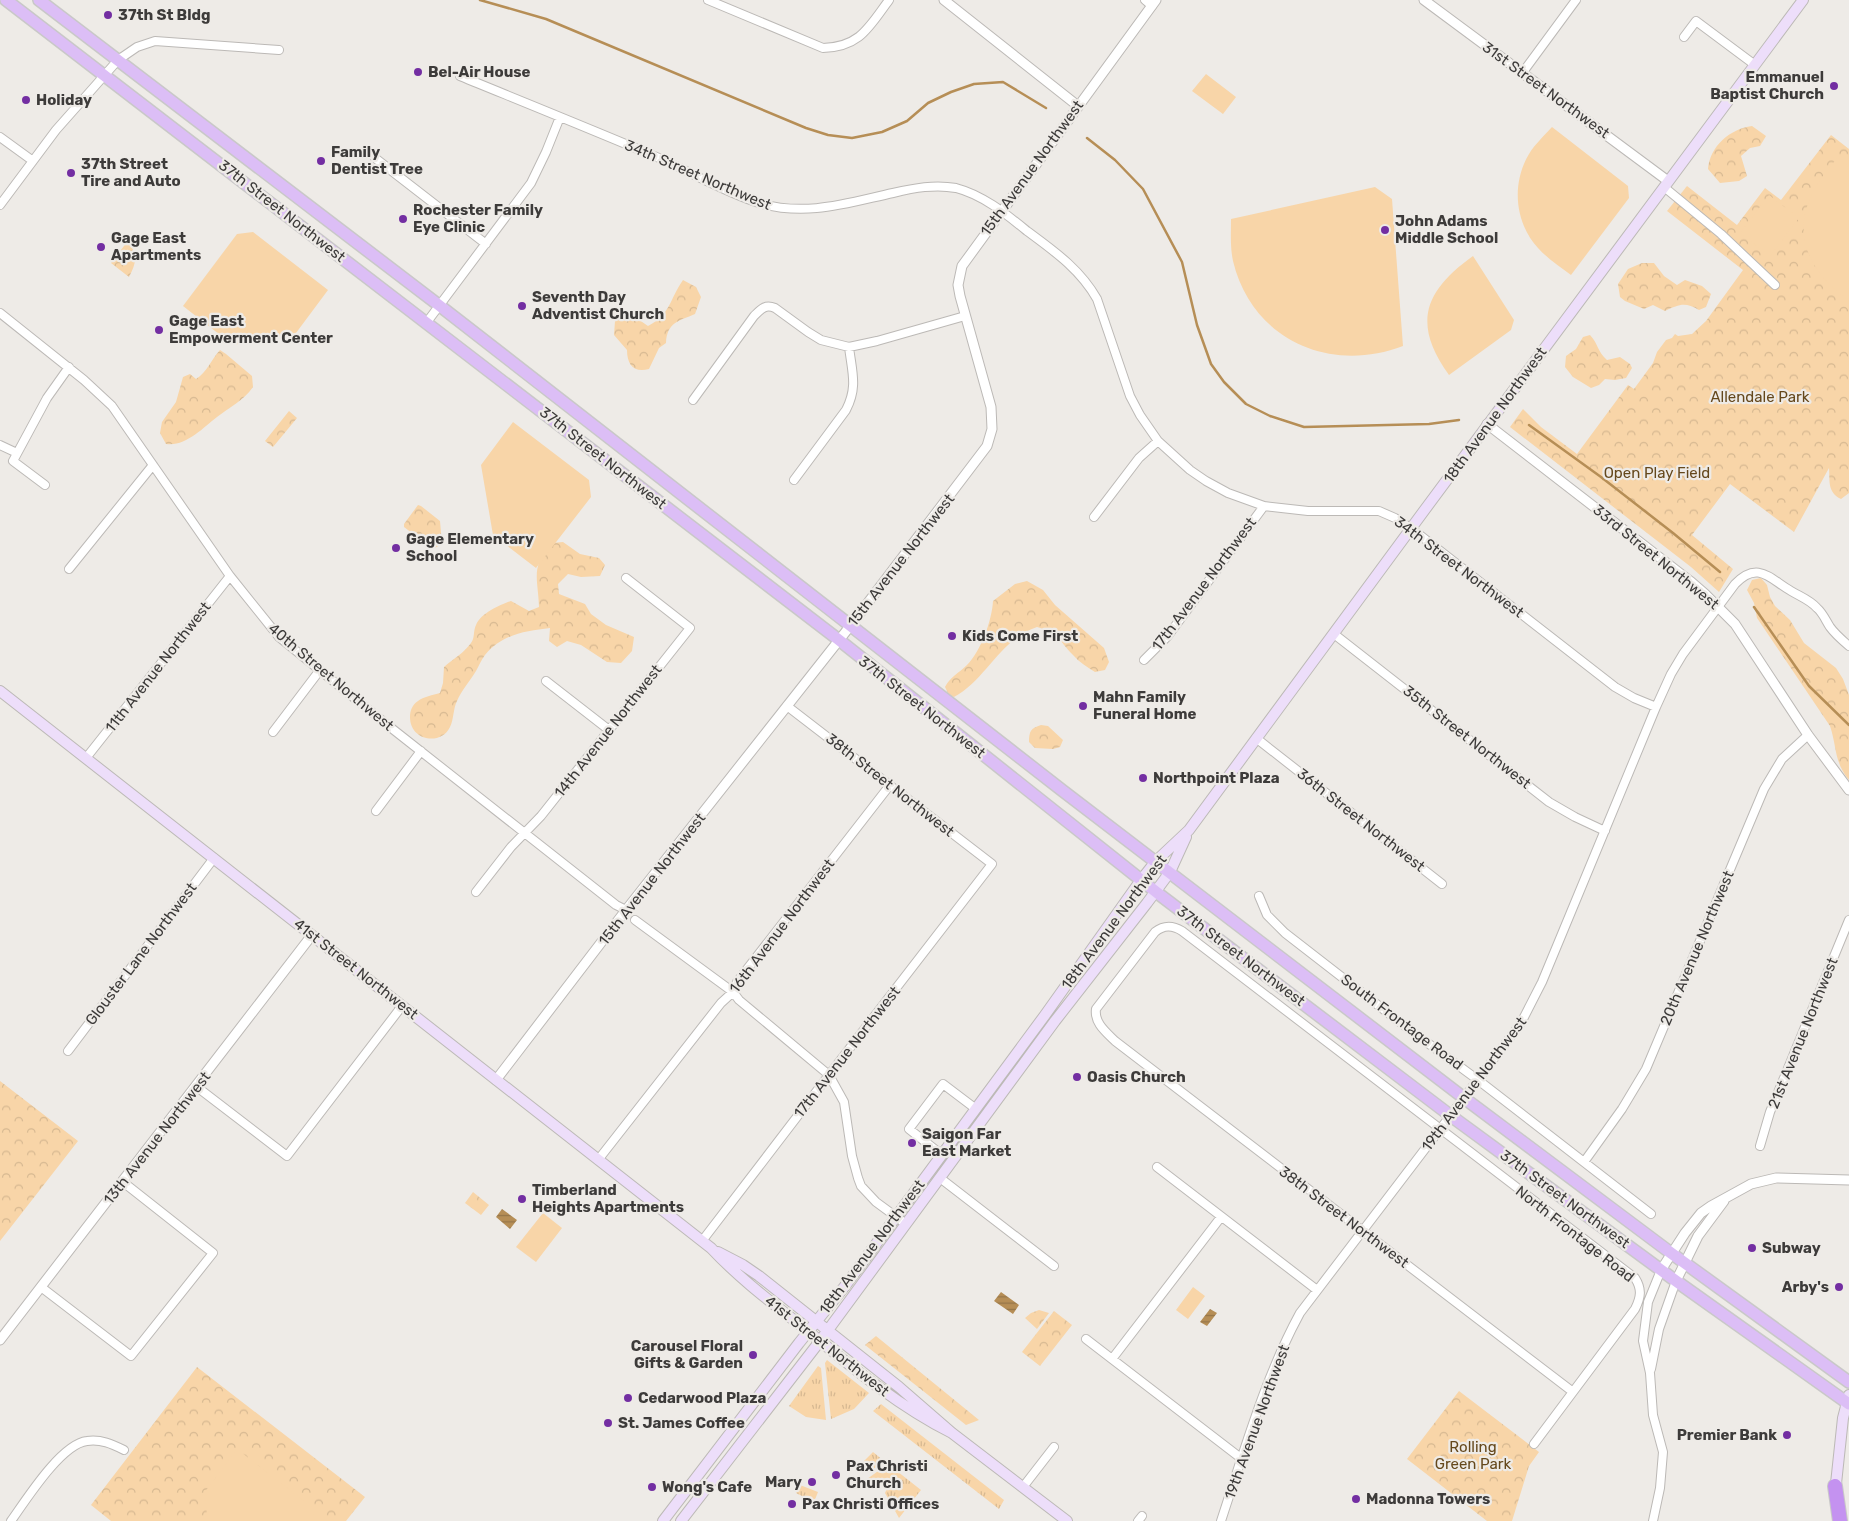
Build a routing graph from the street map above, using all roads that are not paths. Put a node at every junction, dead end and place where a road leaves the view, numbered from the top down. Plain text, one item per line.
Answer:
1 (6, 0) edge
2 (39, 0) edge
3 (708, 0) edge
4 (889, 0) edge
5 (944, 0) edge
6 (1424, 0) edge
7 (1576, 0) edge
8 (1803, 0) edge
9 (1151, 2) edge
10 (1684, 37) dead end
11 (279, 50) dead end
12 (118, 60) junction
13 (1755, 65) junction
14 (1522, 72) junction
15 (105, 76) junction
16 (460, 76) dead end
17 (1078, 106) junction
18 (560, 117) junction
19 (0, 137) edge
20 (376, 158) dead end
21 (33, 161) junction
22 (1666, 184) junction
23 (0, 205) edge
24 (1001, 211) junction
25 (486, 244) junction
26 (1774, 285) dead end
27 (440, 306) junction
28 (0, 313) edge
29 (965, 316) junction
30 (427, 322) junction
31 (849, 347) junction
32 (68, 368) junction
33 (693, 400) dead end
34 (1487, 424) junction
35 (1158, 441) junction
36 (0, 445) edge
37 (17, 453) junction
38 (153, 465) junction
39 (794, 480) dead end
40 (45, 485) dead end
41 (1264, 506) junction
42 (1094, 517) dead end
43 (1412, 529) junction
44 (69, 569) dead end
45 (230, 576) junction
46 (626, 578) dead end
47 (1718, 606) junction
48 (851, 625) junction
49 (1334, 634) junction
50 (839, 640) junction
51 (1849, 646) edge
52 (1144, 660) dead end
53 (320, 670) junction
54 (546, 681) dead end
55 (0, 691) edge
56 (787, 706) junction
57 (1656, 707) junction
58 (609, 730) junction
59 (273, 732) dead end
60 (1808, 735) junction
61 (1256, 738) junction
62 (420, 751) junction
63 (86, 758) junction
64 (890, 785) junction
65 (1849, 790) edge
66 (376, 811) dead end
67 (1189, 830) junction
68 (1605, 831) junction
69 (526, 834) junction
70 (214, 858) junction
71 (1156, 861) junction
72 (992, 864) joint
73 (1170, 872) junction
74 (1142, 880) junction
75 (1442, 884) dead end
76 (1156, 891) junction
77 (476, 892) dead end
78 (1259, 896) dead end
79 (626, 910) junction
80 (635, 920) dead end
81 (1849, 920) edge
82 (312, 935) junction
83 (733, 992) junction
84 (402, 1006) junction
85 (1115, 1041) joint
86 (68, 1051) dead end
87 (829, 1075) junction
88 (496, 1080) junction
89 (1478, 1080) junction
90 (197, 1086) junction
91 (1464, 1098) junction
92 (976, 1109) junction
93 (1451, 1116) junction
94 (1441, 1129) junction
95 (1760, 1146) dead end
96 (942, 1155) junction
97 (598, 1160) junction
98 (1584, 1162) junction
99 (1157, 1168) dead end
100 (940, 1178) junction
101 (1849, 1180) edge
102 (123, 1182) junction
103 (1724, 1200) junction
104 (1651, 1214) dead end
105 (896, 1217) junction
106 (1221, 1217) junction
107 (906, 1224) junction
108 (1363, 1231) junction
109 (702, 1241) junction
110 (711, 1248) junction
111 (1671, 1253) junction
112 (1685, 1263) junction
113 (1054, 1266) dead end
114 (1660, 1270) junction
115 (1676, 1281) junction
116 (42, 1287) junction
117 (1317, 1290) junction
118 (816, 1321) junction
119 (828, 1330) junction
120 (808, 1332) junction
121 (1086, 1339) dead end
122 (0, 1340) edge
123 (820, 1341) junction
124 (1112, 1359) junction
125 (1650, 1374) junction
126 (1849, 1382) edge
127 (1573, 1392) junction
128 (1848, 1401) edge
129 (952, 1433) junction
130 (1534, 1444) dead end
131 (1054, 1447) dead end
132 (124, 1450) dead end
133 (1242, 1459) junction
134 (1835, 1486) junction
135 (1023, 1488) junction
136 (11, 1521) edge
137 (663, 1521) edge
138 (681, 1521) edge
139 (1067, 1521) edge
140 (1221, 1521) edge
141 (1652, 1521) edge
142 (1833, 1521) edge
143 (1840, 1521) edge

1 - 15 main road, 37th Street Northwest
2 - 12 main road, 37th Street Northwest
3 - 4 street
5 - 17 street
6 - 14 street, 31st Street Northwest
7 - 14 street
8 - 13 main road, 18th Avenue Northwest
9 - 17 street, 15th Avenue Northwest
10 - 13 street
11 - 12 street
12 - 15 street
12 - 27 main road, 37th Street Northwest
13 - 22 main road, 18th Avenue Northwest
14 - 22 street, 31st Street Northwest
15 - 21 street
15 - 30 main road, 37th Street Northwest
16 - 18 street, 34th Street Northwest
17 - 24 street, 15th Avenue Northwest
18 - 24 street, 34th Street Northwest
18 - 25 street
19 - 21 street
20 - 25 street
21 - 23 street
22 - 26 street
22 - 34 main road, 18th Avenue Northwest
24 - 29 street, 15th Avenue Northwest
24 - 35 street, 34th Street Northwest
25 - 27 street
27 - 30 street
27 - 48 main road, 37th Street Northwest
28 - 32 street, 40th Street Northwest
29 - 31 street
29 - 48 street, 15th Avenue Northwest
30 - 50 main road, 37th Street Northwest
31 - 33 street
31 - 39 street
32 - 37 street
32 - 38 street, 40th Street Northwest
34 - 43 main road, 18th Avenue Northwest
34 - 47 street, 33rd Street Northwest
35 - 41 street, 34th Street Northwest
35 - 42 street
36 - 37 street
37 - 40 street
38 - 44 street
38 - 45 street, 40th Street Northwest
41 - 43 street, 34th Street Northwest
41 - 52 street, 17th Avenue Northwest
43 - 49 main road, 18th Avenue Northwest
43 - 57 street, 34th Street Northwest
45 - 53 street, 40th Street Northwest
45 - 63 street, 11th Avenue Northwest
46 - 58 street, 14th Avenue Northwest
47 - 51 street, 19th Avenue Northwest
47 - 57 street, 19th Avenue Northwest
47 - 60 street, 33rd Street Northwest
48 - 50 street, 15th Avenue Northwest
48 - 71 main road, 37th Street Northwest
49 - 61 main road, 18th Avenue Northwest
49 - 68 street, 35th Street Northwest
50 - 56 street, 15th Avenue Northwest
50 - 74 main road, 37th Street Northwest
53 - 59 street
53 - 62 street, 40th Street Northwest
54 - 58 street
55 - 63 main road, 41st Street Northwest
56 - 64 street, 38th Street Northwest
56 - 79 street, 15th Avenue Northwest
57 - 68 street, 19th Avenue Northwest
58 - 69 street, 14th Avenue Northwest
60 - 65 street, 33rd Street Northwest
60 - 98 street, 20th Avenue Northwest
61 - 67 main road, 18th Avenue Northwest
61 - 75 street, 36th Street Northwest
62 - 66 street
62 - 69 street, 40th Street Northwest
63 - 70 main road, 41st Street Northwest
64 - 72 street, 38th Street Northwest
64 - 83 street, 16th Avenue Northwest
67 - 71 main road, 18th Avenue Northwest
67 - 73 main road, 18th Avenue Northwest
68 - 89 street, 19th Avenue Northwest
69 - 77 street, 14th Avenue Northwest
69 - 79 street, 40th Street Northwest
70 - 82 main road, 41st Street Northwest
70 - 86 street, Glouster Lane Northwest
71 - 73 main road, 37th Street Northwest
71 - 74 main road, 18th Avenue Northwest
72 - 87 street, 17th Avenue Northwest
73 - 76 main road, 18th Avenue Northwest
73 - 91 main road, 37th Street Northwest
74 - 76 main road, 37th Street Northwest
74 - 92 main road, 18th Avenue Northwest
76 - 93 main road, 37th Street Northwest
76 - 100 main road, 18th Avenue Northwest
78 - 89 street, South Frontage Road
79 - 88 street, 15th Avenue Northwest
80 - 83 street
81 - 95 street, 21st Avenue Northwest
82 - 84 main road, 41st Street Northwest
82 - 90 street, 13th Avenue Northwest
83 - 87 street
83 - 97 street, 16th Avenue Northwest
84 - 88 main road, 41st Street Northwest
84 - 90 street
85 - 94 street, North Frontage Road
85 - 108 street, 38th Street Northwest
87 - 105 street
87 - 109 street, 17th Avenue Northwest
88 - 97 main road, 41st Street Northwest
89 - 91 street, 19th Avenue Northwest
89 - 98 street, South Frontage Road
90 - 102 street, 13th Avenue Northwest
91 - 93 street, 19th Avenue Northwest
91 - 111 main road, 37th Street Northwest
92 - 96 main road, 18th Avenue Northwest
92 - 96 street
93 - 94 street, 19th Avenue Northwest
93 - 114 main road, 37th Street Northwest
94 - 108 street, 19th Avenue Northwest
94 - 127 street, North Frontage Road
96 - 105 main road, 18th Avenue Northwest
97 - 109 main road, 41st Street Northwest
98 - 104 street, South Frontage Road
99 - 106 street
100 - 107 main road, 18th Avenue Northwest
100 - 113 street
101 - 103 street
102 - 116 street, 13th Avenue Northwest
102 - 116 street
103 - 111 street
103 - 112 street
105 - 107 street
105 - 118 main road, 18th Avenue Northwest
106 - 117 street
106 - 124 street
107 - 119 main road, 18th Avenue Northwest
108 - 117 street, 19th Avenue Northwest
108 - 127 street, 38th Street Northwest
109 - 110 main road, 41st Street Northwest
110 - 118 main road, 41st Street Northwest
110 - 120 main road, 41st Street Northwest
111 - 112 main road, 37th Street Northwest
111 - 114 street
112 - 115 street
112 - 126 main road, 37th Street Northwest
114 - 115 main road, 37th Street Northwest
114 - 125 street
115 - 125 street
115 - 128 main road, 37th Street Northwest
116 - 122 street, 13th Avenue Northwest
117 - 133 street, 19th Avenue Northwest
118 - 119 main road, 41st Street Northwest
118 - 120 main road, 18th Avenue Northwest
119 - 123 main road, 18th Avenue Northwest
119 - 129 main road, 41st Street Northwest
120 - 123 main road, 41st Street Northwest
120 - 137 main road, 18th Avenue Northwest
121 - 124 street
123 - 129 main road, 41st Street Northwest
123 - 138 main road, 18th Avenue Northwest
124 - 133 street
125 - 141 street
127 - 130 street
128 - 134 main road
129 - 135 main road, 41st Street Northwest
131 - 135 street
132 - 136 street
133 - 140 street, 19th Avenue Northwest
134 - 142 main road
134 - 143 highway
135 - 139 main road, 41st Street Northwest

